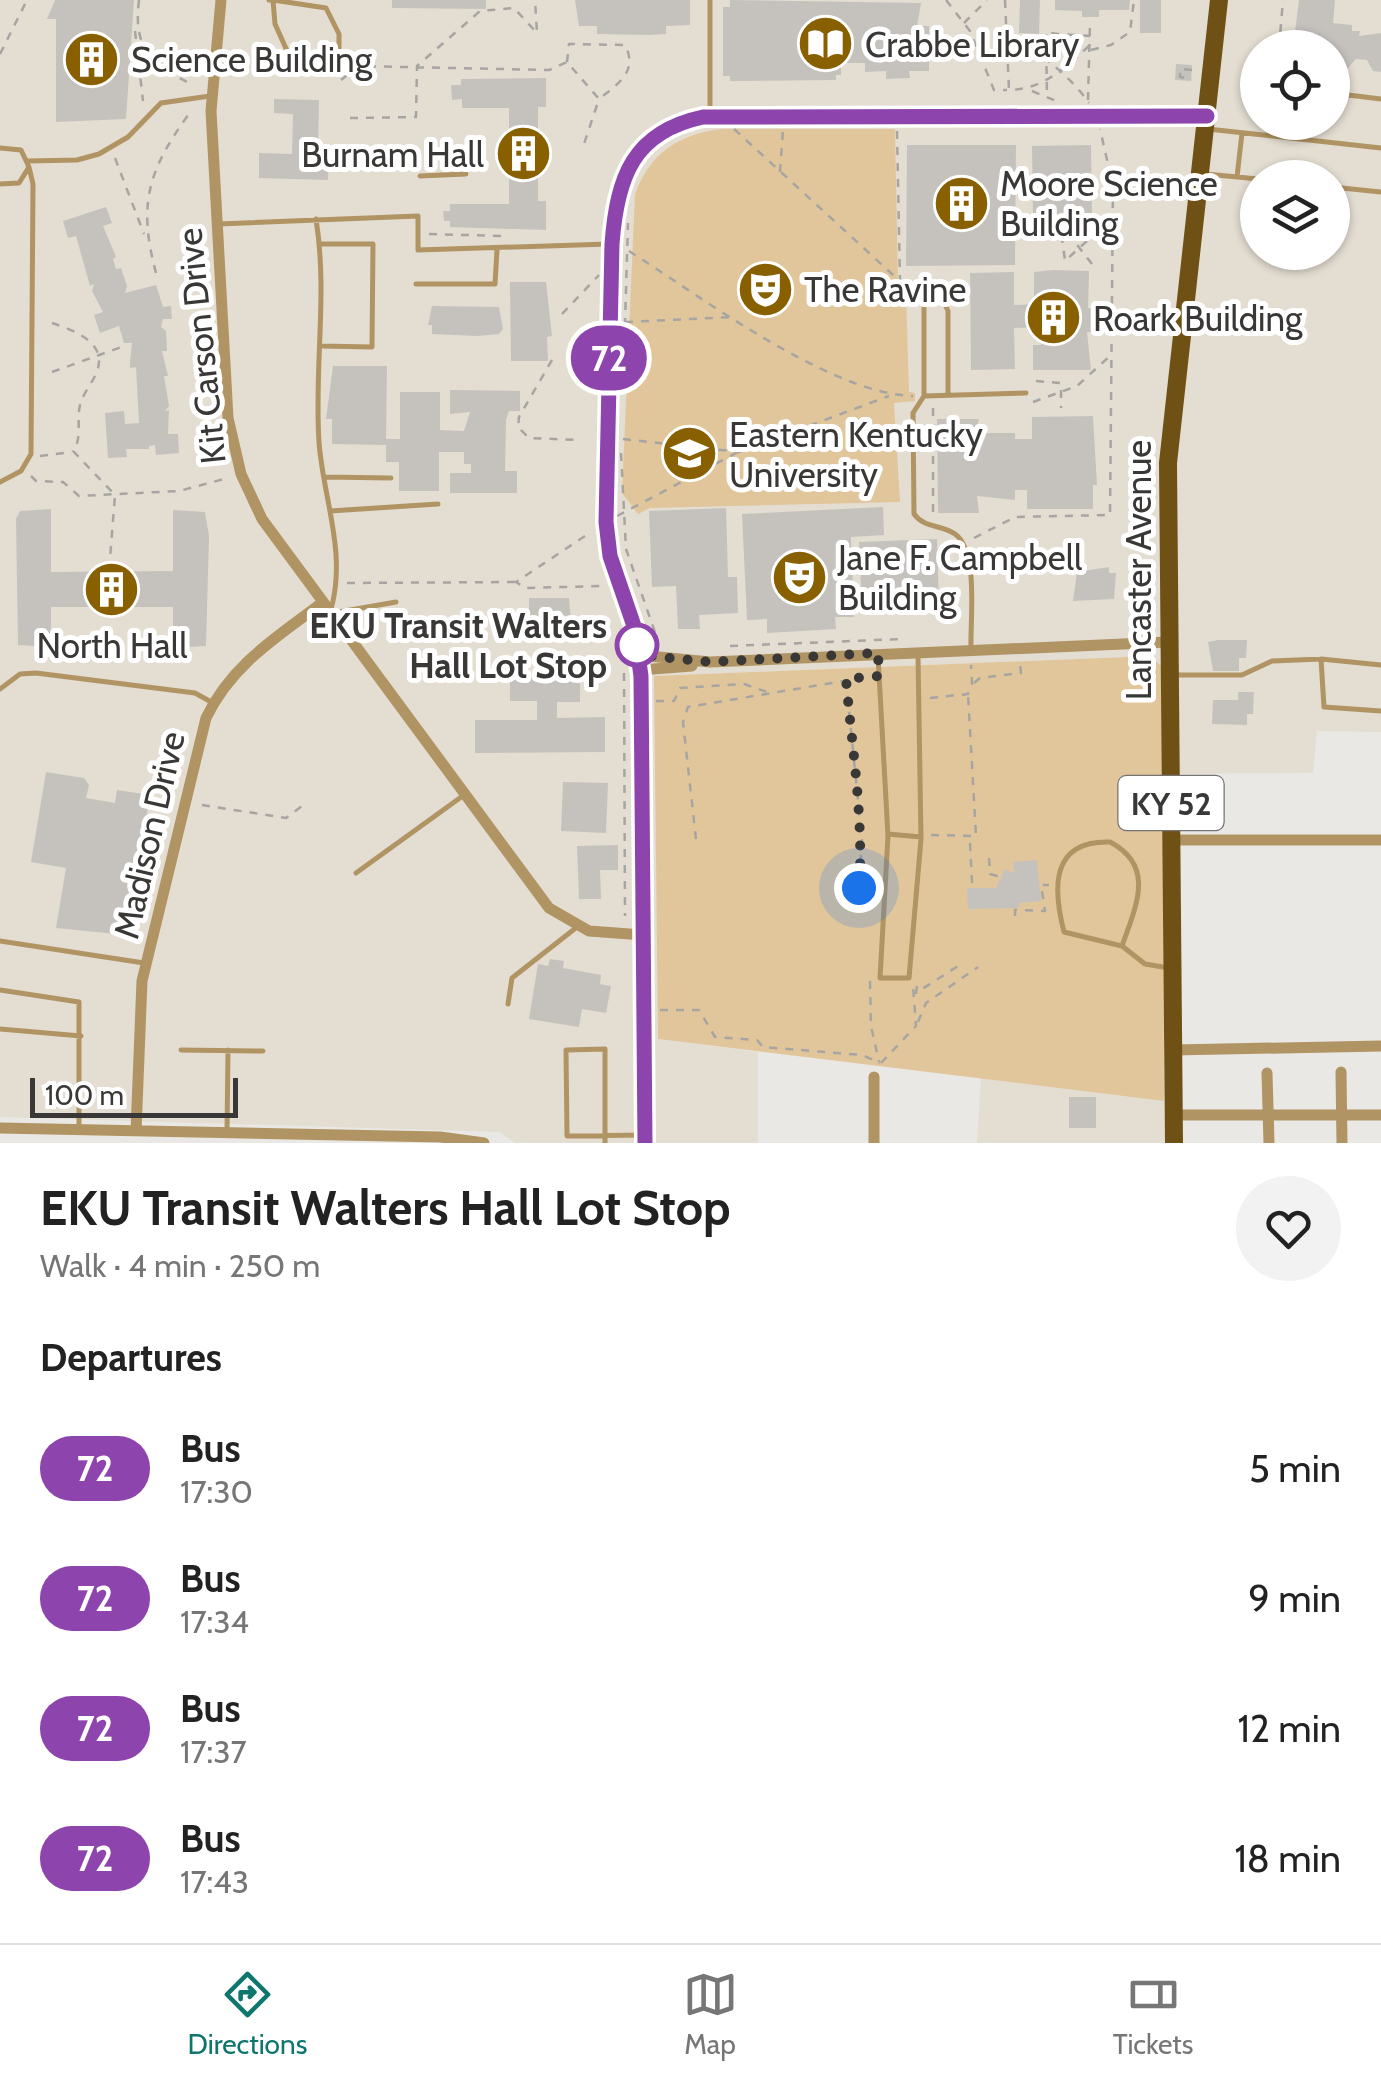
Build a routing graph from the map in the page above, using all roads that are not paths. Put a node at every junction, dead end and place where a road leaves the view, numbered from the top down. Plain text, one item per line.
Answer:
1 (222, 0) edge
2 (271, 0) edge
3 (710, 0) edge
4 (1218, 0) edge
5 (316, 2) edge
6 (1350, 95) edge
7 (211, 96) junction
8 (1381, 98) edge
9 (710, 117) junction
10 (1206, 122) junction
11 (1240, 132) edge
12 (1241, 140) edge
13 (1307, 140) edge
14 (0, 148) edge
15 (1381, 148) edge
16 (29, 164) junction
17 (1200, 173) junction
18 (466, 174) dead end
19 (420, 176) dead end
20 (1237, 177) junction
21 (1240, 177) edge
22 (0, 184) edge
23 (1350, 189) edge
24 (1381, 192) edge
25 (316, 220) junction
26 (216, 224) junction
27 (612, 242) junction
28 (320, 244) junction
29 (497, 250) junction
30 (416, 284) dead end
31 (322, 346) junction
32 (1026, 393) dead end
33 (948, 394) junction
34 (924, 396) junction
35 (324, 477) junction
36 (390, 478) dead end
37 (0, 482) edge
38 (438, 504) dead end
39 (330, 510) junction
40 (396, 602) dead end
41 (326, 608) junction
42 (1168, 642) junction
43 (971, 651) junction
44 (918, 652) junction
45 (878, 653) junction
46 (638, 655) junction
47 (1321, 659) junction
48 (710, 662) junction
49 (1381, 665) edge
50 (640, 670) junction
51 (1169, 675) junction
52 (0, 689) edge
53 (213, 702) junction
54 (1381, 711) edge
55 (464, 795) junction
56 (888, 834) junction
57 (921, 837) junction
58 (1171, 840) junction
59 (1381, 840) edge
60 (356, 873) dead end
61 (580, 925) junction
62 (642, 936) junction
63 (0, 940) edge
64 (1122, 946) junction
65 (146, 964) junction
66 (1172, 968) junction
67 (0, 990) edge
68 (508, 1004) dead end
69 (0, 1029) edge
70 (81, 1036) junction
71 (1381, 1046) edge
72 (181, 1050) dead end
73 (228, 1050) junction
74 (1173, 1050) junction
75 (264, 1051) dead end
76 (1342, 1072) dead end
77 (1266, 1073) dead end
78 (874, 1077) road end
79 (1174, 1115) junction
80 (1268, 1115) junction
81 (1342, 1115) junction
82 (1381, 1115) edge
83 (0, 1128) edge
84 (79, 1130) junction
85 (136, 1131) junction
86 (227, 1133) junction
87 (193, 1138) edge
88 (605, 1139) edge
89 (645, 1139) edge
90 (484, 1143) edge
91 (874, 1143) edge
92 (1174, 1143) edge
93 (1269, 1143) edge
94 (1342, 1143) edge

1 - 7 street, Kit Carson Drive
2 - 5 lane
2 - 5 lane
3 - 9 lane
4 - 10 main road, Lancaster Avenue / KY 52
6 - 8 lane
7 - 16 lane
7 - 26 street, Kit Carson Drive
9 - 10 street
9 - 27 street
10 - 11 lane
10 - 17 main road, Lancaster Avenue / KY 52
12 - 20 lane
13 - 15 lane
14 - 16 lane
16 - 22 lane
16 - 37 lane
17 - 20 lane
17 - 42 main road, Lancaster Avenue / KY 52
18 - 19 lane
20 - 21 lane
23 - 24 lane
25 - 26 lane
25 - 28 lane
25 - 29 lane
26 - 41 street, Kit Carson Drive
27 - 29 lane
27 - 46 street
28 - 31 lane
28 - 31 lane
29 - 30 lane
31 - 35 lane
32 - 33 lane
33 - 34 lane
33 - 34 lane
34 - 43 lane
35 - 36 lane
35 - 39 lane
38 - 39 lane
39 - 41 lane
40 - 41 lane
41 - 53 street, Madison Drive
41 - 55 street, Kit Carson Drive
42 - 43 street
42 - 51 main road, Lancaster Avenue / KY 52
43 - 44 street
44 - 45 street
44 - 57 lane
45 - 48 street
45 - 56 lane
46 - 48 street
46 - 50 street
47 - 49 lane
47 - 51 lane
47 - 54 lane
48 - 50 street
50 - 62 street
51 - 58 main road, Lancaster Avenue / KY 52
52 - 53 lane
53 - 65 street, Madison Drive
55 - 60 lane
55 - 61 street, Kit Carson Drive
56 - 57 lane
56 - 57 lane
58 - 59 street
58 - 66 main road, Lancaster Avenue / KY 52
61 - 62 street, Kit Carson Drive
61 - 68 lane
62 - 89 street
63 - 65 lane
64 - 64 lane
64 - 66 lane
65 - 85 street, Madison Drive
66 - 74 main road, Lancaster Avenue / KY 52
67 - 70 lane
69 - 70 lane
70 - 84 lane
71 - 74 street
72 - 73 lane
73 - 75 lane
73 - 86 lane
74 - 79 main road, Lancaster Avenue / KY 52
76 - 81 street
77 - 80 street
78 - 91 street
79 - 80 street
79 - 92 main road, Lancaster Avenue / KY 52
80 - 81 street
80 - 93 street
81 - 82 street
81 - 94 street
83 - 84 street
84 - 85 street
85 - 87 street
86 - 87 street
86 - 90 street
88 - 88 lane
88 - 89 lane

